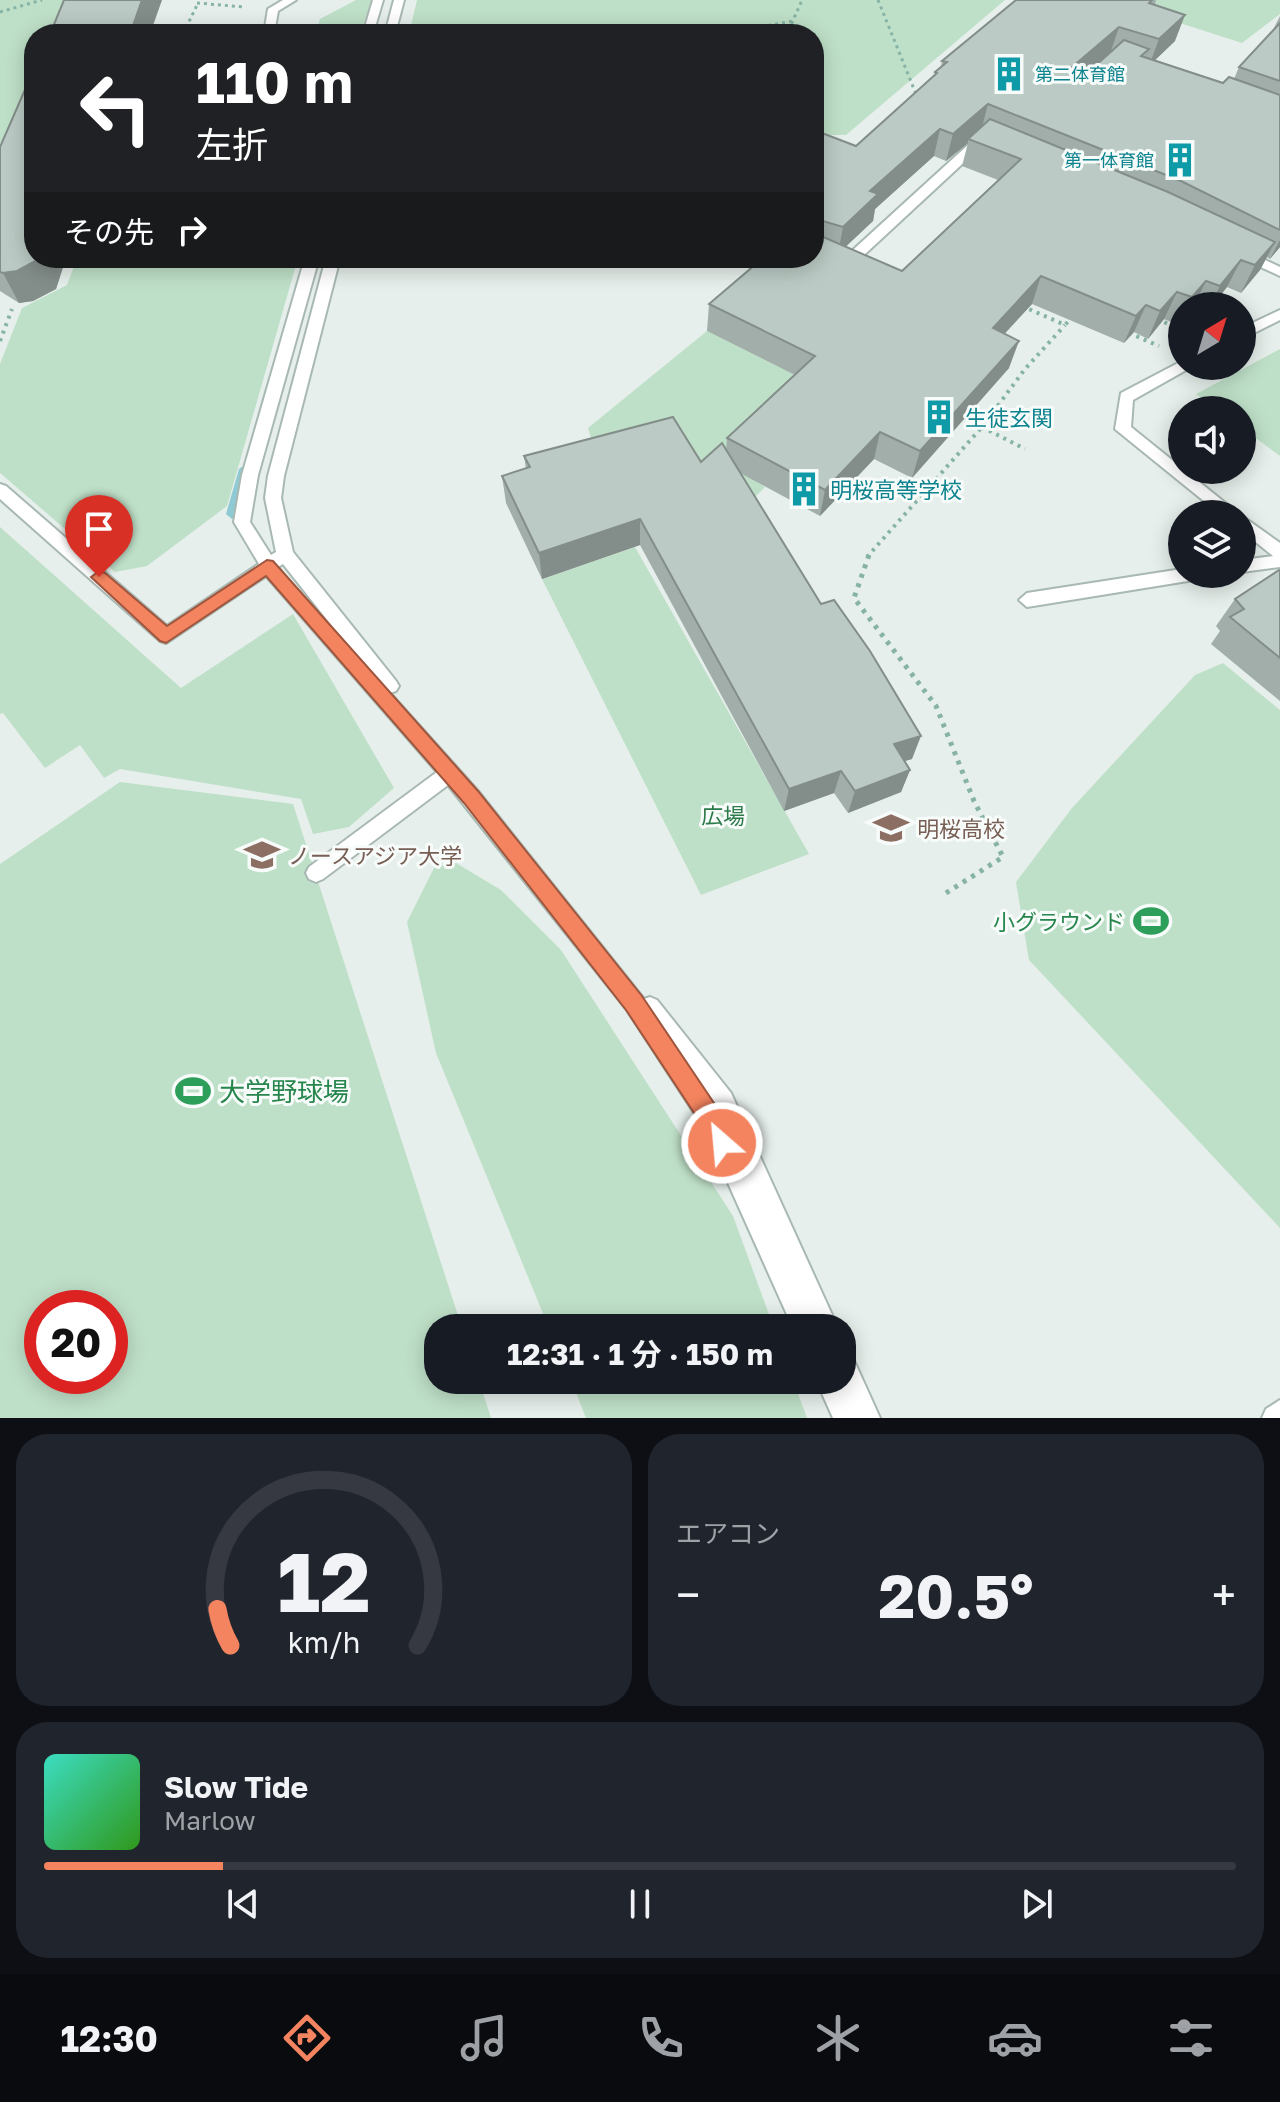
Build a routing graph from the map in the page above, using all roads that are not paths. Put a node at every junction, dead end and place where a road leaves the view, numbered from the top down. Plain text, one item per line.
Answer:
1 (291, 0) edge
2 (378, 0) edge
3 (399, 0) edge
4 (271, 24) edge
5 (371, 24) edge
6 (393, 24) edge
7 (993, 144) edge
8 (1228, 246) edge
9 (824, 256) edge
10 (309, 268) edge
11 (330, 268) edge
12 (1280, 272) edge
13 (1280, 314) edge
14 (1256, 327) edge
15 (1168, 374) edge
16 (0, 490) edge
17 (1213, 500) edge
18 (1256, 533) edge
19 (1280, 552) edge
20 (285, 554) junction
21 (1280, 561) edge
22 (1256, 564) edge
23 (267, 566) junction
24 (1168, 578) edge
25 (1027, 600) dead end
26 (450, 773) junction
27 (316, 873) dead end
28 (799, 1314) edge
29 (820, 1314) edge
30 (835, 1394) edge
31 (856, 1394) edge
32 (1280, 1413) edge
33 (846, 1418) edge
34 (867, 1418) edge
35 (1275, 1418) edge

1 - 4 lane
2 - 5 lane
3 - 6 lane
7 - 9 lane
8 - 12 lane
10 - 23 lane
11 - 20 lane
13 - 14 lane
15 - 17 lane
16 - 23 lane
18 - 19 lane
20 - 23 lane
20 - 29 lane
21 - 22 lane
23 - 26 lane
24 - 25 lane
26 - 27 lane
26 - 28 lane
30 - 33 lane
31 - 34 lane
32 - 35 lane

